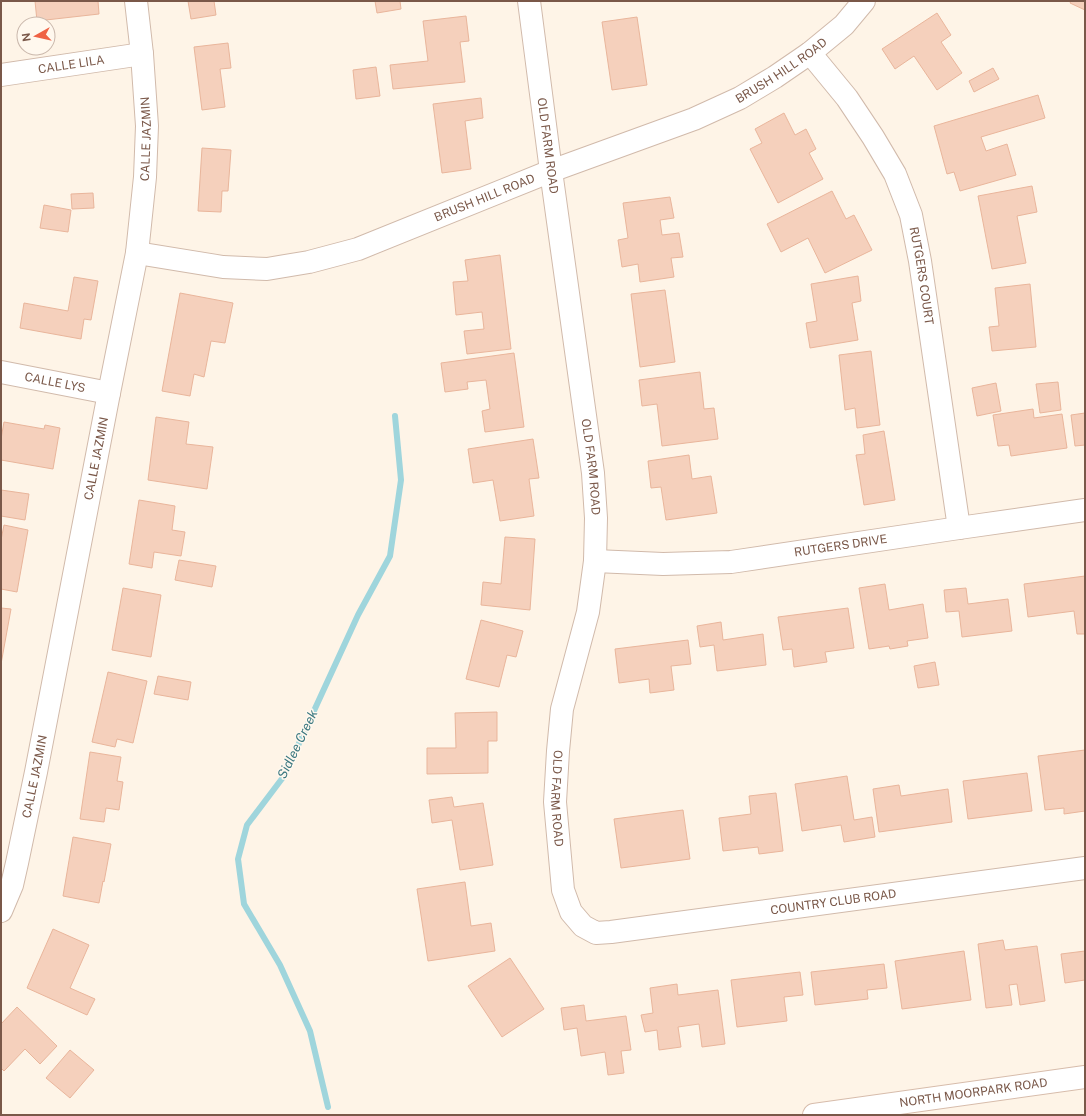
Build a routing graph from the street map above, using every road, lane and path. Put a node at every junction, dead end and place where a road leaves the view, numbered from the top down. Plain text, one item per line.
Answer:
1 (136, 1) edge
2 (529, 1) edge
3 (864, 1) edge
4 (810, 53) junction
5 (142, 54) junction
6 (1, 75) edge
7 (550, 171) junction
8 (137, 253) junction
9 (1, 372) edge
10 (108, 393) junction
11 (1085, 510) edge
12 (959, 528) junction
13 (595, 561) junction
14 (1085, 868) edge
15 (1, 911) edge
16 (583, 926) joint
17 (1085, 1077) edge
18 (814, 1115) edge

1 - 5 street, CALLE JAZMIN
2 - 7 street, OLD FARM ROAD
3 - 4 street, BRUSH HILL ROAD
4 - 7 street, BRUSH HILL ROAD
4 - 12 street, RUTGERS COURT
5 - 6 street, CALLE LILA
5 - 8 street, CALLE JAZMIN
7 - 8 street, BRUSH HILL ROAD
7 - 13 street, OLD FARM ROAD
8 - 10 street, CALLE JAZMIN
9 - 10 street, CALLE LYS
10 - 15 street, CALLE JAZMIN
11 - 12 street, RUTGERS DRIVE
12 - 13 street, RUTGERS DRIVE
13 - 16 street, OLD FARM ROAD
14 - 16 street, COUNTRY CLUB ROAD
17 - 18 street, NORTH MOORPARK ROAD

